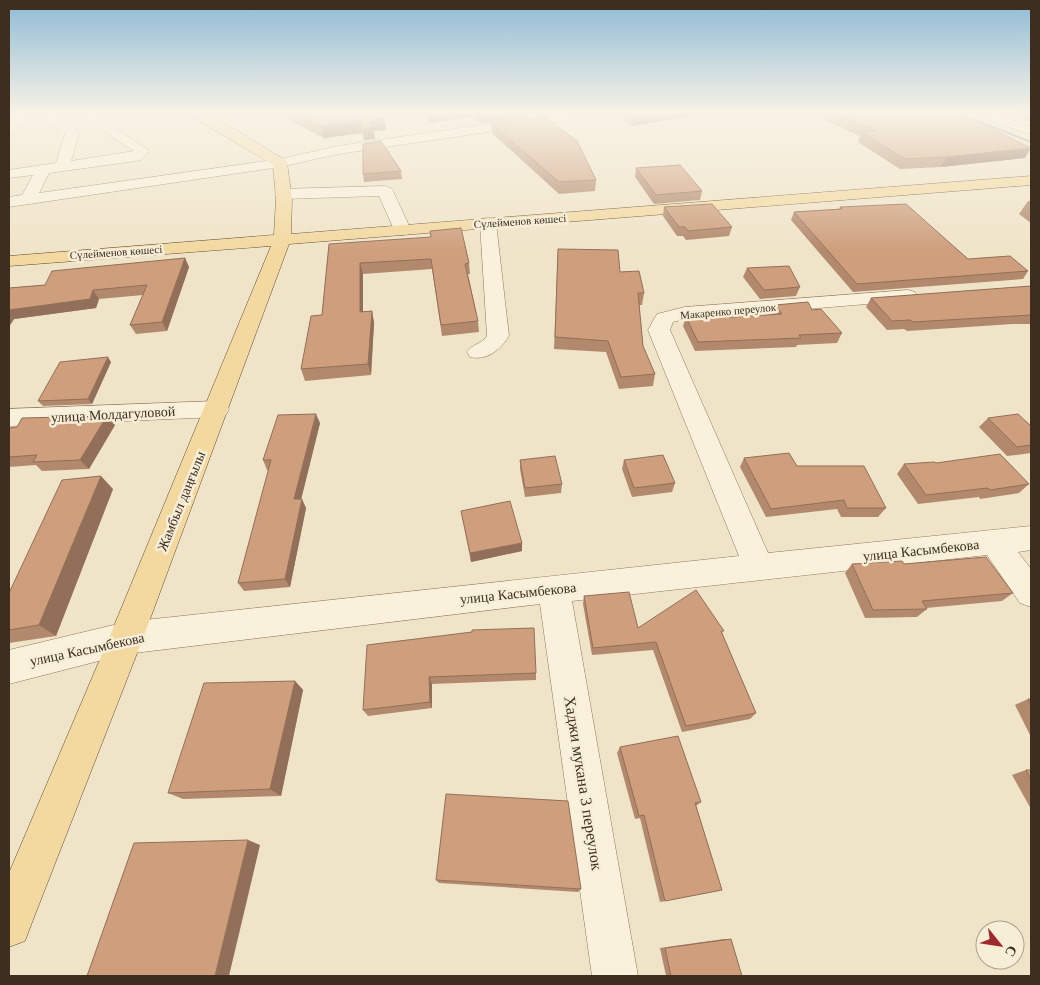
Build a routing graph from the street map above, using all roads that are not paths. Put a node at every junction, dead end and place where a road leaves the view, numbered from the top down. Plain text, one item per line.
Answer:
1 (64, 159) edge
2 (114, 159) edge
3 (273, 159) edge
4 (298, 159) edge
5 (280, 163) junction
6 (62, 166) junction
7 (43, 169) junction
8 (9, 174) edge
9 (1031, 181) edge
10 (283, 194) junction
11 (28, 199) junction
12 (9, 202) edge
13 (488, 223) junction
14 (402, 230) junction
15 (282, 240) junction
16 (9, 261) edge
17 (922, 295) edge
18 (478, 352) dead end
19 (217, 409) junction
20 (9, 418) edge
21 (1031, 538) edge
22 (994, 542) junction
23 (759, 568) junction
24 (554, 589) junction
25 (1031, 593) edge
26 (126, 638) junction
27 (9, 667) edge
28 (9, 925) edge
29 (615, 976) edge

1 - 6 street
2 - 6 street
3 - 5 main road
4 - 5 street
5 - 10 main road, Жамбыл даңғылы
5 - 11 street
6 - 7 street
7 - 8 street
7 - 11 street
9 - 13 main road, Сүлейменов көшесі
10 - 14 street
10 - 15 main road, Жамбыл даңғылы
11 - 12 street
13 - 14 main road, Сүлейменов көшесі
13 - 18 street
14 - 15 main road, Сүлейменов көшесі
15 - 16 main road, Сүлейменов көшесі
15 - 19 main road, Жамбыл даңғылы
17 - 23 street, Макаренко переулок
19 - 20 street, улица Молдагуловой
19 - 26 main road, Жамбыл даңғылы
21 - 22 street, улица Касымбекова
22 - 23 street, улица Касымбекова
22 - 25 street
23 - 24 street, улица Касымбекова
24 - 26 street, улица Касымбекова
24 - 29 street, Хаджи мукана 3 переулок
26 - 27 street, улица Касымбекова
26 - 28 main road, Жамбыл даңғылы

